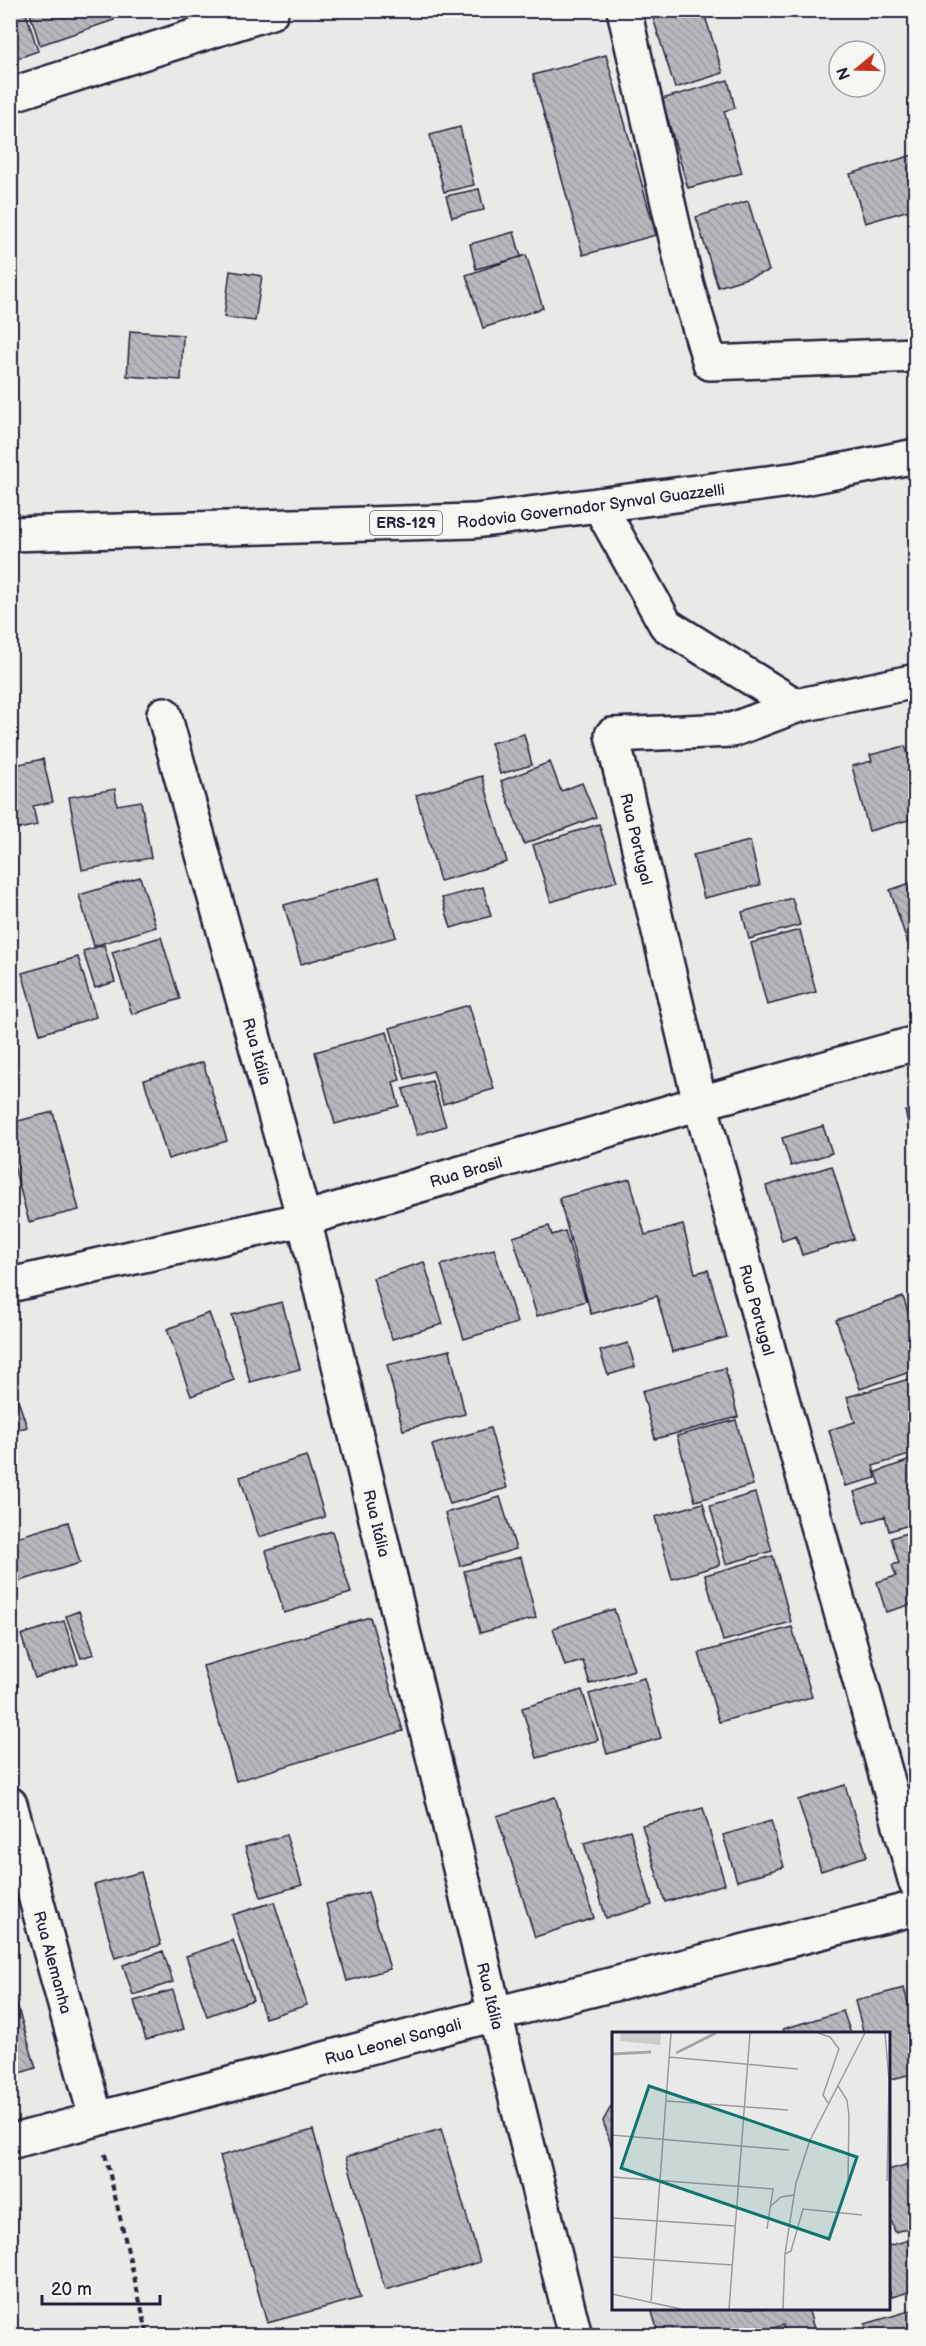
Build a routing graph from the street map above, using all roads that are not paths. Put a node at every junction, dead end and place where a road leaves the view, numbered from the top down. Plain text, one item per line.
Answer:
1 (624, 10) edge
2 (271, 12) edge
3 (10, 95) edge
4 (915, 355) edge
5 (915, 456) edge
6 (599, 505) junction
7 (10, 534) edge
8 (915, 681) edge
9 (796, 706) junction
10 (164, 714) dead end
11 (915, 1043) edge
12 (700, 1103) junction
13 (304, 1219) junction
14 (10, 1285) edge
15 (10, 1804) edge
16 (915, 1883) edge
17 (915, 1908) edge
18 (495, 2014) junction
19 (96, 2118) junction
20 (10, 2142) edge
21 (575, 2336) edge

1 - 4 street
2 - 3 street
5 - 6 street, Rodovia Governador Synval Guazzelli / ERS-129
6 - 7 street, Rodovia Governador Synval Guazzelli / ERS-129
6 - 9 street
8 - 9 street
9 - 12 street, Rua Portugal
10 - 13 street, Rua Itália
11 - 12 street, Rua Brasil
12 - 13 street, Rua Brasil
12 - 16 street, Rua Portugal
13 - 14 street, Rua Brasil
13 - 18 street, Rua Itália
15 - 19 street, Rua Alemanha
17 - 18 street, Rua Leonel Sangali
18 - 19 street, Rua Leonel Sangali
18 - 21 street, Rua Itália
19 - 20 street, Rua Leonel Sangali

